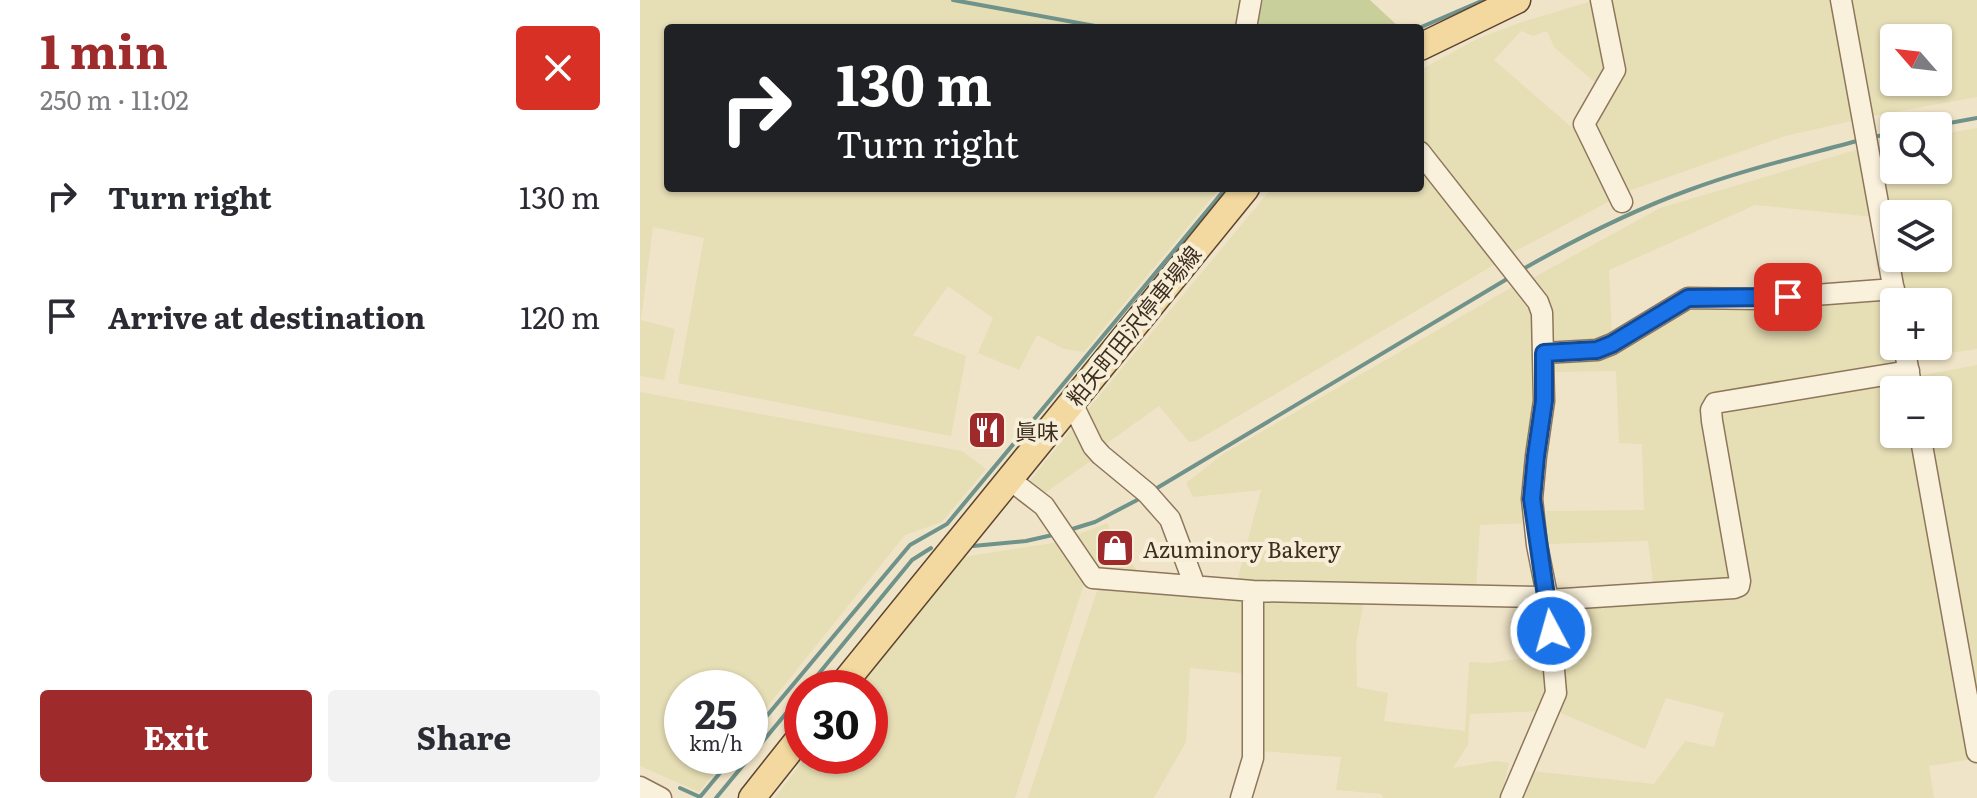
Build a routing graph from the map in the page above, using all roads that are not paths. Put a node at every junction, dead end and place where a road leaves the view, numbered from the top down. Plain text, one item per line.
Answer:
1 (1251, 0) edge
2 (1517, 0) edge
3 (1601, 0) edge
4 (1841, 0) edge
5 (1247, 24) edge
6 (1424, 45) edge
7 (1424, 157) edge
8 (1243, 192) edge
9 (1622, 202) dead end
10 (1894, 288) edge
11 (1880, 296) edge
12 (1544, 353) junction
13 (1880, 384) edge
14 (1071, 401) junction
15 (1923, 448) edge
16 (1009, 479) junction
17 (1195, 586) junction
18 (1253, 591) junction
19 (1548, 600) junction
20 (855, 670) edge
21 (1977, 752) edge
22 (784, 758) edge
23 (640, 787) edge
24 (661, 798) edge
25 (752, 798) edge
26 (1241, 798) edge
27 (1511, 798) edge

1 - 5 street
2 - 6 main road
3 - 9 street
4 - 10 street
7 - 12 street
8 - 14 main road, 粕矢町田沢停車場線
11 - 12 street
12 - 19 street
13 - 19 street
14 - 16 main road, 粕矢町田沢停車場線
14 - 17 street
15 - 21 street
16 - 17 street
16 - 20 main road, 粕矢町田沢停車場線
17 - 18 street
18 - 19 street
18 - 26 street
19 - 27 street
22 - 25 main road
23 - 24 street

